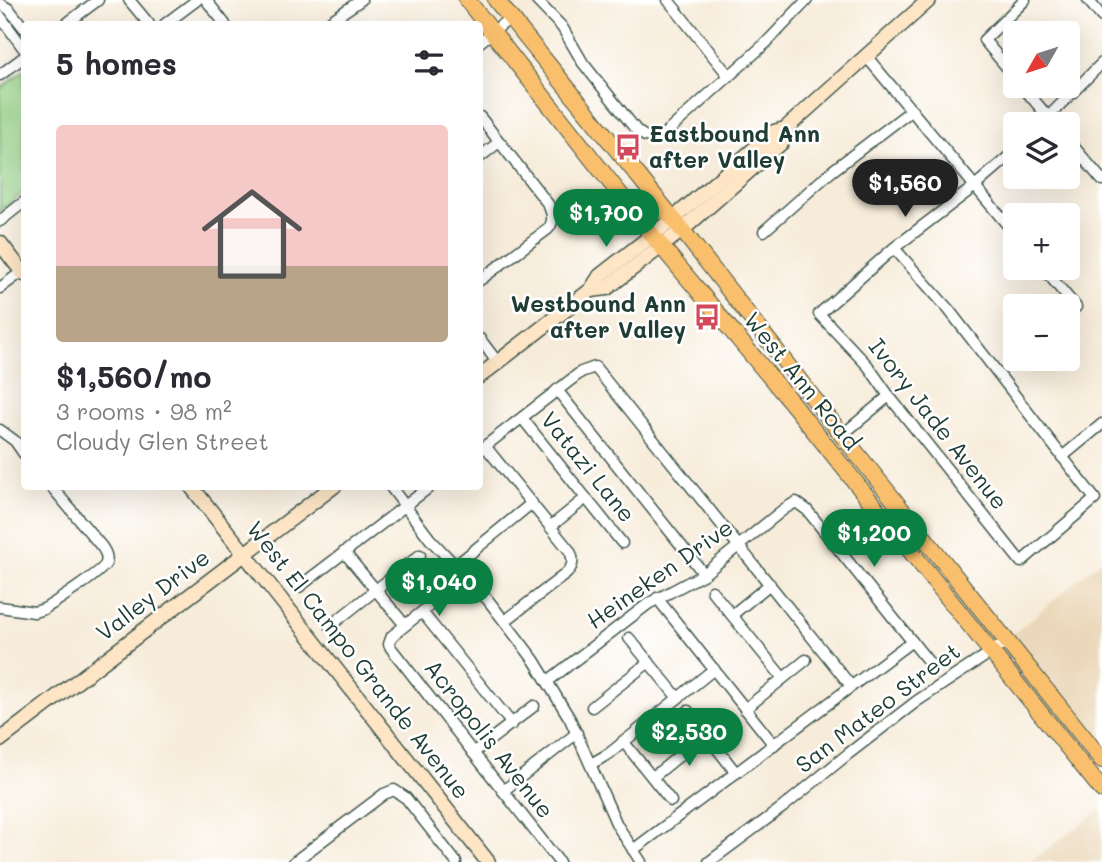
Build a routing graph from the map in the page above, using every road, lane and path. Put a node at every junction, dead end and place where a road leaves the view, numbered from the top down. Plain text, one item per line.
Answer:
1 (99, 0) edge
2 (130, 0) edge
3 (197, 0) edge
4 (206, 0) edge
5 (361, 0) edge
6 (467, 0) edge
7 (496, 0) edge
8 (536, 0) edge
9 (668, 0) edge
10 (929, 0) edge
11 (1025, 0) edge
12 (1088, 0) edge
13 (806, 1) edge
14 (0, 4) edge
15 (0, 16) edge
16 (510, 18) junction
17 (1102, 18) edge
18 (70, 21) edge
19 (147, 21) edge
20 (170, 21) edge
21 (223, 21) edge
22 (330, 21) edge
23 (478, 21) edge
24 (1003, 21) edge
25 (1003, 21) edge
26 (21, 24) edge
27 (486, 37) edge
28 (21, 45) edge
29 (866, 56) junction
30 (21, 59) edge
31 (1003, 63) edge
32 (1102, 63) edge
33 (0, 75) edge
34 (729, 76) junction
35 (912, 110) junction
36 (1057, 112) edge
37 (483, 121) edge
38 (499, 142) junction
39 (1080, 154) edge
40 (483, 155) edge
41 (1003, 162) edge
42 (1102, 180) edge
43 (975, 186) junction
44 (21, 204) edge
45 (1003, 220) edge
46 (0, 221) edge
47 (678, 224) junction
48 (764, 231) dead end
49 (657, 240) junction
50 (0, 243) edge
51 (894, 248) junction
52 (21, 268) edge
53 (21, 274) edge
54 (483, 278) edge
55 (1053, 280) edge
56 (0, 288) edge
57 (1065, 294) edge
58 (483, 343) edge
59 (498, 363) junction
60 (483, 374) edge
61 (557, 390) junction
62 (889, 396) junction
63 (791, 402) junction
64 (522, 418) junction
65 (1102, 424) edge
66 (0, 430) edge
67 (842, 435) junction
68 (483, 447) edge
69 (483, 449) edge
70 (21, 450) edge
71 (1062, 457) junction
72 (855, 483) junction
73 (54, 490) edge
74 (194, 490) edge
75 (329, 490) edge
76 (393, 490) edge
77 (425, 490) edge
78 (586, 498) junction
79 (532, 503) junction
80 (404, 506) junction
81 (550, 527) junction
82 (622, 543) dead end
83 (739, 545) junction
84 (344, 552) junction
85 (244, 554) junction
86 (420, 555) dead end
87 (455, 566) junction
88 (704, 574) junction
89 (465, 576) junction
90 (770, 584) junction
91 (299, 587) dead end
92 (376, 590) junction
93 (712, 591) dead end
94 (657, 598) junction
95 (0, 607) edge
96 (422, 612) junction
97 (732, 615) junction
98 (506, 621) junction
99 (405, 625) junction
100 (330, 626) dead end
101 (629, 638) dead end
102 (912, 641) junction
103 (1008, 641) junction
104 (992, 652) junction
105 (806, 660) dead end
106 (649, 663) junction
107 (931, 665) dead end
108 (714, 669) junction
109 (783, 678) junction
110 (548, 681) junction
111 (851, 686) junction
112 (678, 698) junction
113 (534, 706) dead end
114 (592, 707) dead end
115 (745, 709) junction
116 (688, 711) dead end
117 (512, 723) junction
118 (577, 733) junction
119 (706, 734) junction
120 (0, 740) edge
121 (623, 741) junction
122 (774, 745) junction
123 (473, 754) junction
124 (1102, 760) edge
125 (591, 764) junction
126 (736, 773) junction
127 (653, 777) junction
128 (1102, 790) edge
129 (503, 791) junction
130 (671, 801) dead end
131 (633, 850) junction
132 (294, 862) edge
133 (456, 862) edge
134 (488, 862) edge
135 (559, 862) edge
136 (642, 862) edge
137 (709, 862) edge

1 - 18 street
2 - 19 street
3 - 20 street
4 - 21 street
5 - 22 street
6 - 23 main road, West Ann Road
7 - 16 main road, West Ann Road
8 - 34 street
9 - 34 street
10 - 29 street
11 - 24 street
12 - 17 street
13 - 34 street
14 - 26 street
15 - 28 street
16 - 27 street
16 - 47 main road, West Ann Road
25 - 31 street
27 - 49 main road, West Ann Road
29 - 35 street
29 - 47 street
30 - 33 street
32 - 36 street
35 - 43 street
35 - 48 street
37 - 38 street
38 - 40 street
38 - 54 street
39 - 42 street
41 - 43 street
43 - 45 street
43 - 51 street
44 - 46 street
47 - 49 street
47 - 67 main road, West Ann Road
49 - 59 street
49 - 63 main road, West Ann Road
50 - 52 street
51 - 62 street, Ivory Jade Avenue
51 - 71 street
53 - 56 street
55 - 57 street
58 - 59 street
59 - 60 street
61 - 64 street
61 - 83 street
61 - 88 street
62 - 67 street
62 - 71 street, Ivory Jade Avenue
63 - 67 main road
63 - 72 main road, West Ann Road
64 - 68 street
64 - 78 street, Vatazi Lane
65 - 71 street
66 - 70 street
67 - 72 main road
67 - 103 main road, West Ann Road
69 - 79 street
72 - 104 main road, West Ann Road
73 - 95 street
74 - 85 street, West El Campo Grande Avenue
75 - 85 street, Valley Drive
76 - 80 street
77 - 80 street
78 - 81 street
78 - 82 street, Vatazi Lane
79 - 81 street
79 - 87 street
80 - 84 street
80 - 87 street
81 - 98 street
83 - 88 street, Heineken Drive
83 - 90 street
83 - 102 street, Heineken Drive
84 - 91 street
84 - 92 street
85 - 120 street, Valley Drive
85 - 134 street, West El Campo Grande Avenue
86 - 92 street
87 - 89 street
88 - 94 street, Heineken Drive
89 - 96 street
89 - 98 street
90 - 97 street
90 - 111 street
92 - 99 street
92 - 100 street
93 - 97 street
94 - 108 street
94 - 110 street, Heineken Drive
96 - 99 street
96 - 117 street
97 - 109 street
98 - 110 street
99 - 123 street, Acropolis Avenue
101 - 106 street
102 - 107 street
102 - 111 street
103 - 104 street, San Mateo Street
103 - 124 main road, West Ann Road
104 - 128 main road, West Ann Road
104 - 137 street, San Mateo Street
105 - 109 street
106 - 112 street
106 - 114 street
108 - 112 street
108 - 115 street
109 - 115 street
110 - 118 street
111 - 122 street
112 - 121 street
113 - 117 street
115 - 122 street
116 - 119 street
117 - 123 street
118 - 125 street
118 - 129 street
119 - 126 street
119 - 127 street
121 - 125 street
121 - 127 street
122 - 126 street
123 - 129 street, Acropolis Avenue
125 - 131 street
126 - 131 street
127 - 130 street
129 - 135 street, Acropolis Avenue
131 - 136 street
132 - 133 street

